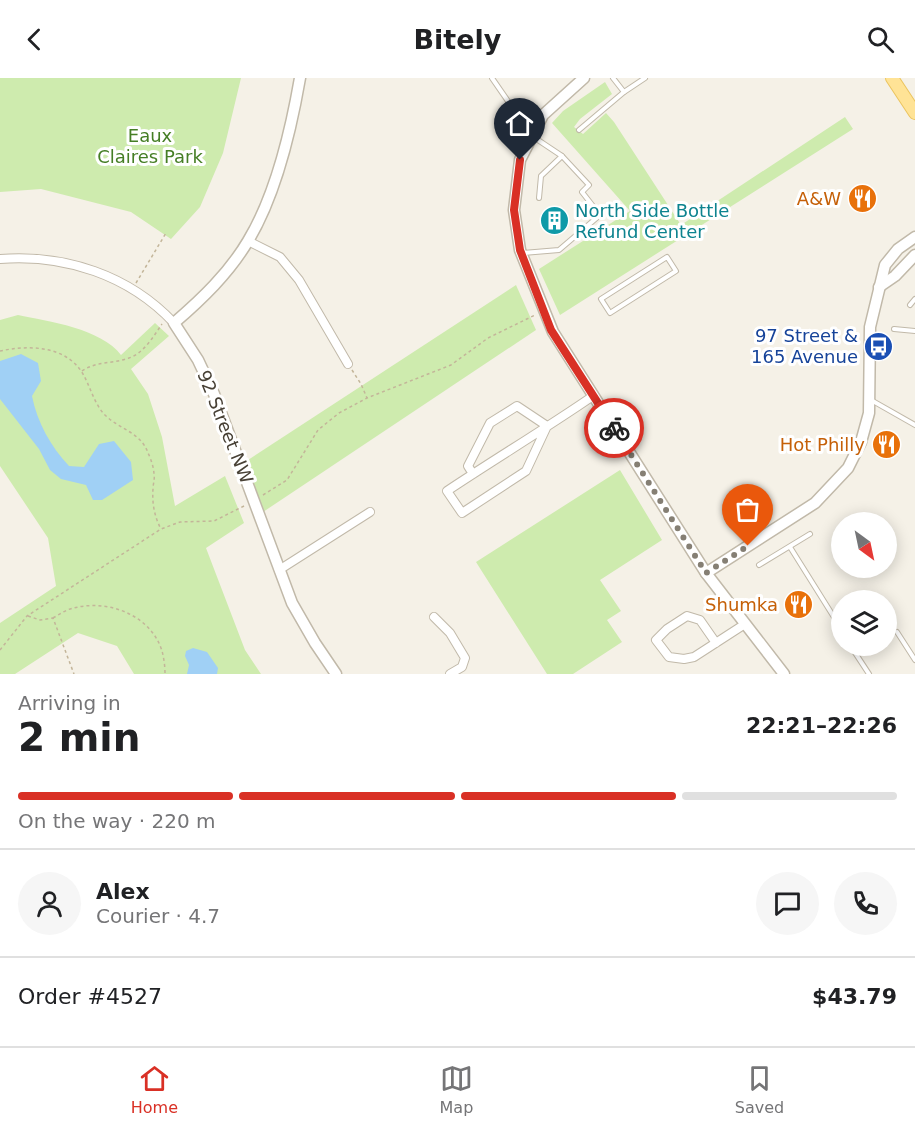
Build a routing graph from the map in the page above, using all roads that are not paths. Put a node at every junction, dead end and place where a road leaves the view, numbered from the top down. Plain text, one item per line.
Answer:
1 (300, 78) edge
2 (492, 78) edge
3 (584, 78) edge
4 (613, 78) edge
5 (645, 78) edge
6 (892, 78) edge
7 (624, 92) junction
8 (915, 113) edge
9 (579, 130) dead end
10 (532, 136) junction
11 (562, 156) junction
12 (539, 198) dead end
13 (915, 237) edge
14 (248, 241) junction
15 (522, 254) junction
16 (915, 255) edge
17 (0, 259) edge
18 (676, 271) joint
19 (879, 287) junction
20 (915, 299) edge
21 (910, 306) dead end
22 (171, 320) junction
23 (894, 329) dead end
24 (915, 332) edge
25 (348, 364) road end
26 (593, 396) junction
27 (870, 399) junction
28 (915, 425) edge
29 (547, 426) junction
30 (473, 474) junction
31 (370, 512) dead end
32 (810, 534) dead end
33 (790, 547) junction
34 (759, 565) dead end
35 (279, 570) junction
36 (706, 573) junction
37 (831, 612) edge
38 (434, 617) dead end
39 (745, 624) junction
40 (897, 632) dead end
41 (716, 643) junction
42 (857, 656) edge
43 (915, 660) edge
44 (336, 674) edge
45 (450, 674) edge
46 (784, 674) edge
47 (869, 674) edge

1 - 14 street
2 - 10 lane
3 - 10 street
4 - 7 lane
5 - 7 lane
6 - 8 main road
7 - 9 lane
10 - 11 lane
10 - 15 street
11 - 12 lane
11 - 15 lane
13 - 19 street
14 - 22 street
14 - 25 street
15 - 26 street
16 - 19 street
17 - 22 street, 92 Street NW
18 - 18 lane
19 - 27 street
20 - 21 lane
22 - 35 street, 92 Street NW
23 - 24 lane
26 - 29 street
26 - 36 street
27 - 28 lane
27 - 36 street
29 - 30 street
29 - 30 street
29 - 30 street
31 - 35 street
32 - 33 lane
33 - 34 lane
33 - 37 lane
35 - 44 street, 92 Street NW
36 - 39 street
38 - 45 street
39 - 41 street
39 - 46 street
40 - 43 lane
41 - 41 street
42 - 47 lane

